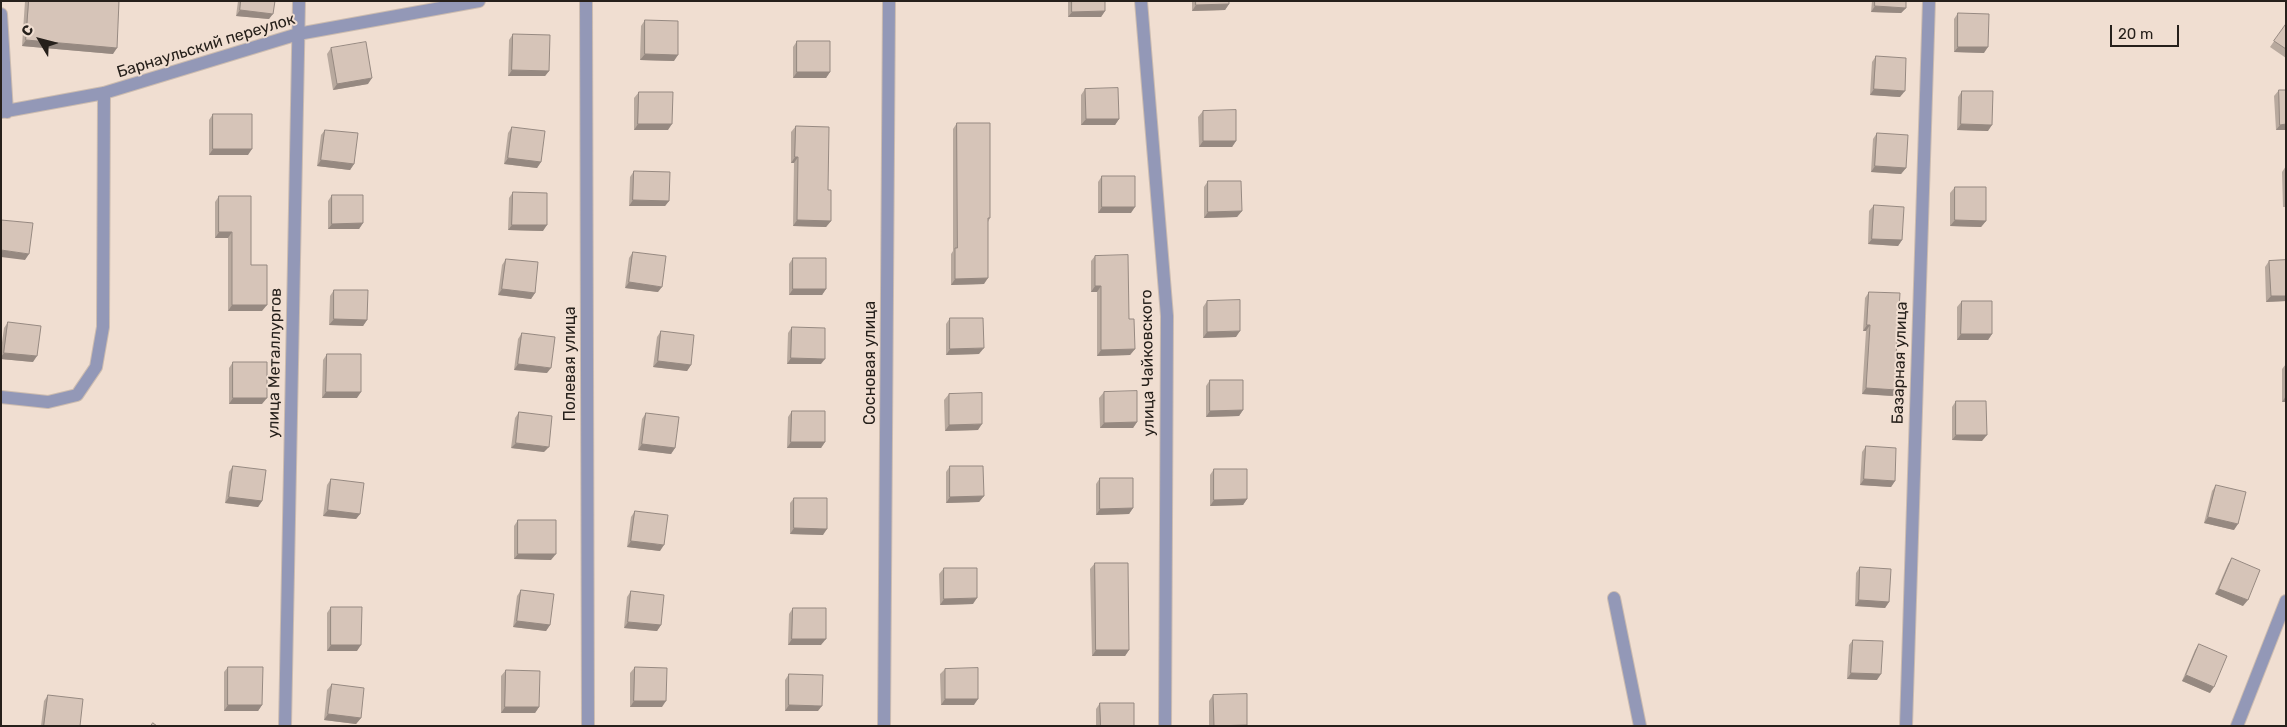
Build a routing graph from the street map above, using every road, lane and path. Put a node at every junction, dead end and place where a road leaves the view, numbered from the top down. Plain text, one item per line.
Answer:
1 (299, 1) edge
2 (479, 1) edge
3 (586, 1) edge
4 (889, 1) edge
5 (1141, 1) edge
6 (1929, 1) edge
7 (1, 14) edge
8 (298, 34) junction
9 (104, 93) junction
10 (4, 112) edge
11 (1, 397) edge
12 (1614, 598) dead end
13 (2286, 601) edge
14 (285, 726) edge
15 (588, 726) edge
16 (884, 726) edge
17 (1166, 726) edge
18 (1640, 726) edge
19 (1906, 726) edge
20 (2237, 726) edge

1 - 8 street, улица Металлургов
2 - 8 street, Барнаульский переулок
3 - 15 street, Полевая улица
4 - 16 street, Сосновая улица
5 - 17 street, улица Чайковского
6 - 19 street, Базарная улица
7 - 10 street
8 - 9 street, Барнаульский переулок
8 - 14 street, улица Металлургов
9 - 10 street, Барнаульский переулок
9 - 11 street
12 - 18 street
13 - 20 street

